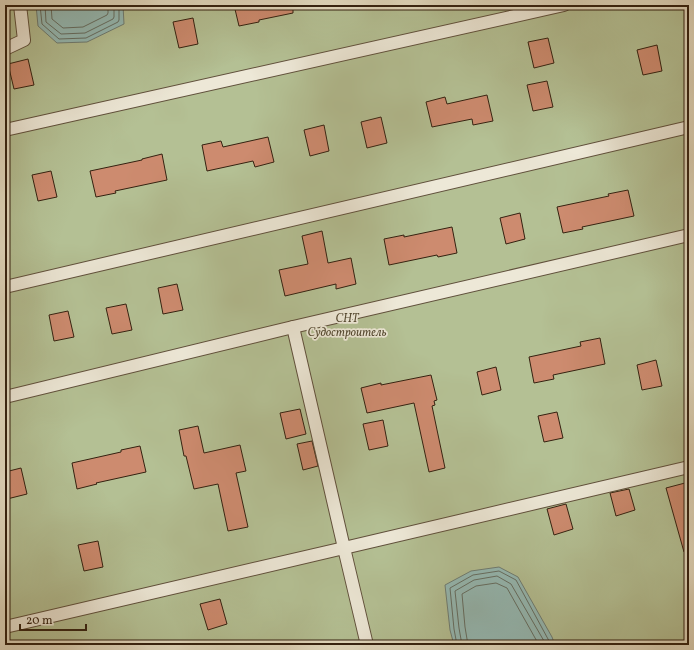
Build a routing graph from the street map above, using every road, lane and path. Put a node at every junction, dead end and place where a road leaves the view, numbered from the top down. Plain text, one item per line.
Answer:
1 (20, 5) edge
2 (564, 5) edge
3 (5, 49) edge
4 (689, 127) edge
5 (5, 130) edge
6 (689, 234) edge
7 (5, 287) edge
8 (293, 327) junction
9 (5, 397) edge
10 (689, 467) edge
11 (344, 548) junction
12 (5, 627) edge
13 (367, 645) edge

1 - 3 lane
2 - 5 lane
4 - 7 lane
6 - 8 lane
8 - 9 lane
8 - 11 lane
10 - 11 lane
11 - 12 lane
11 - 13 lane

